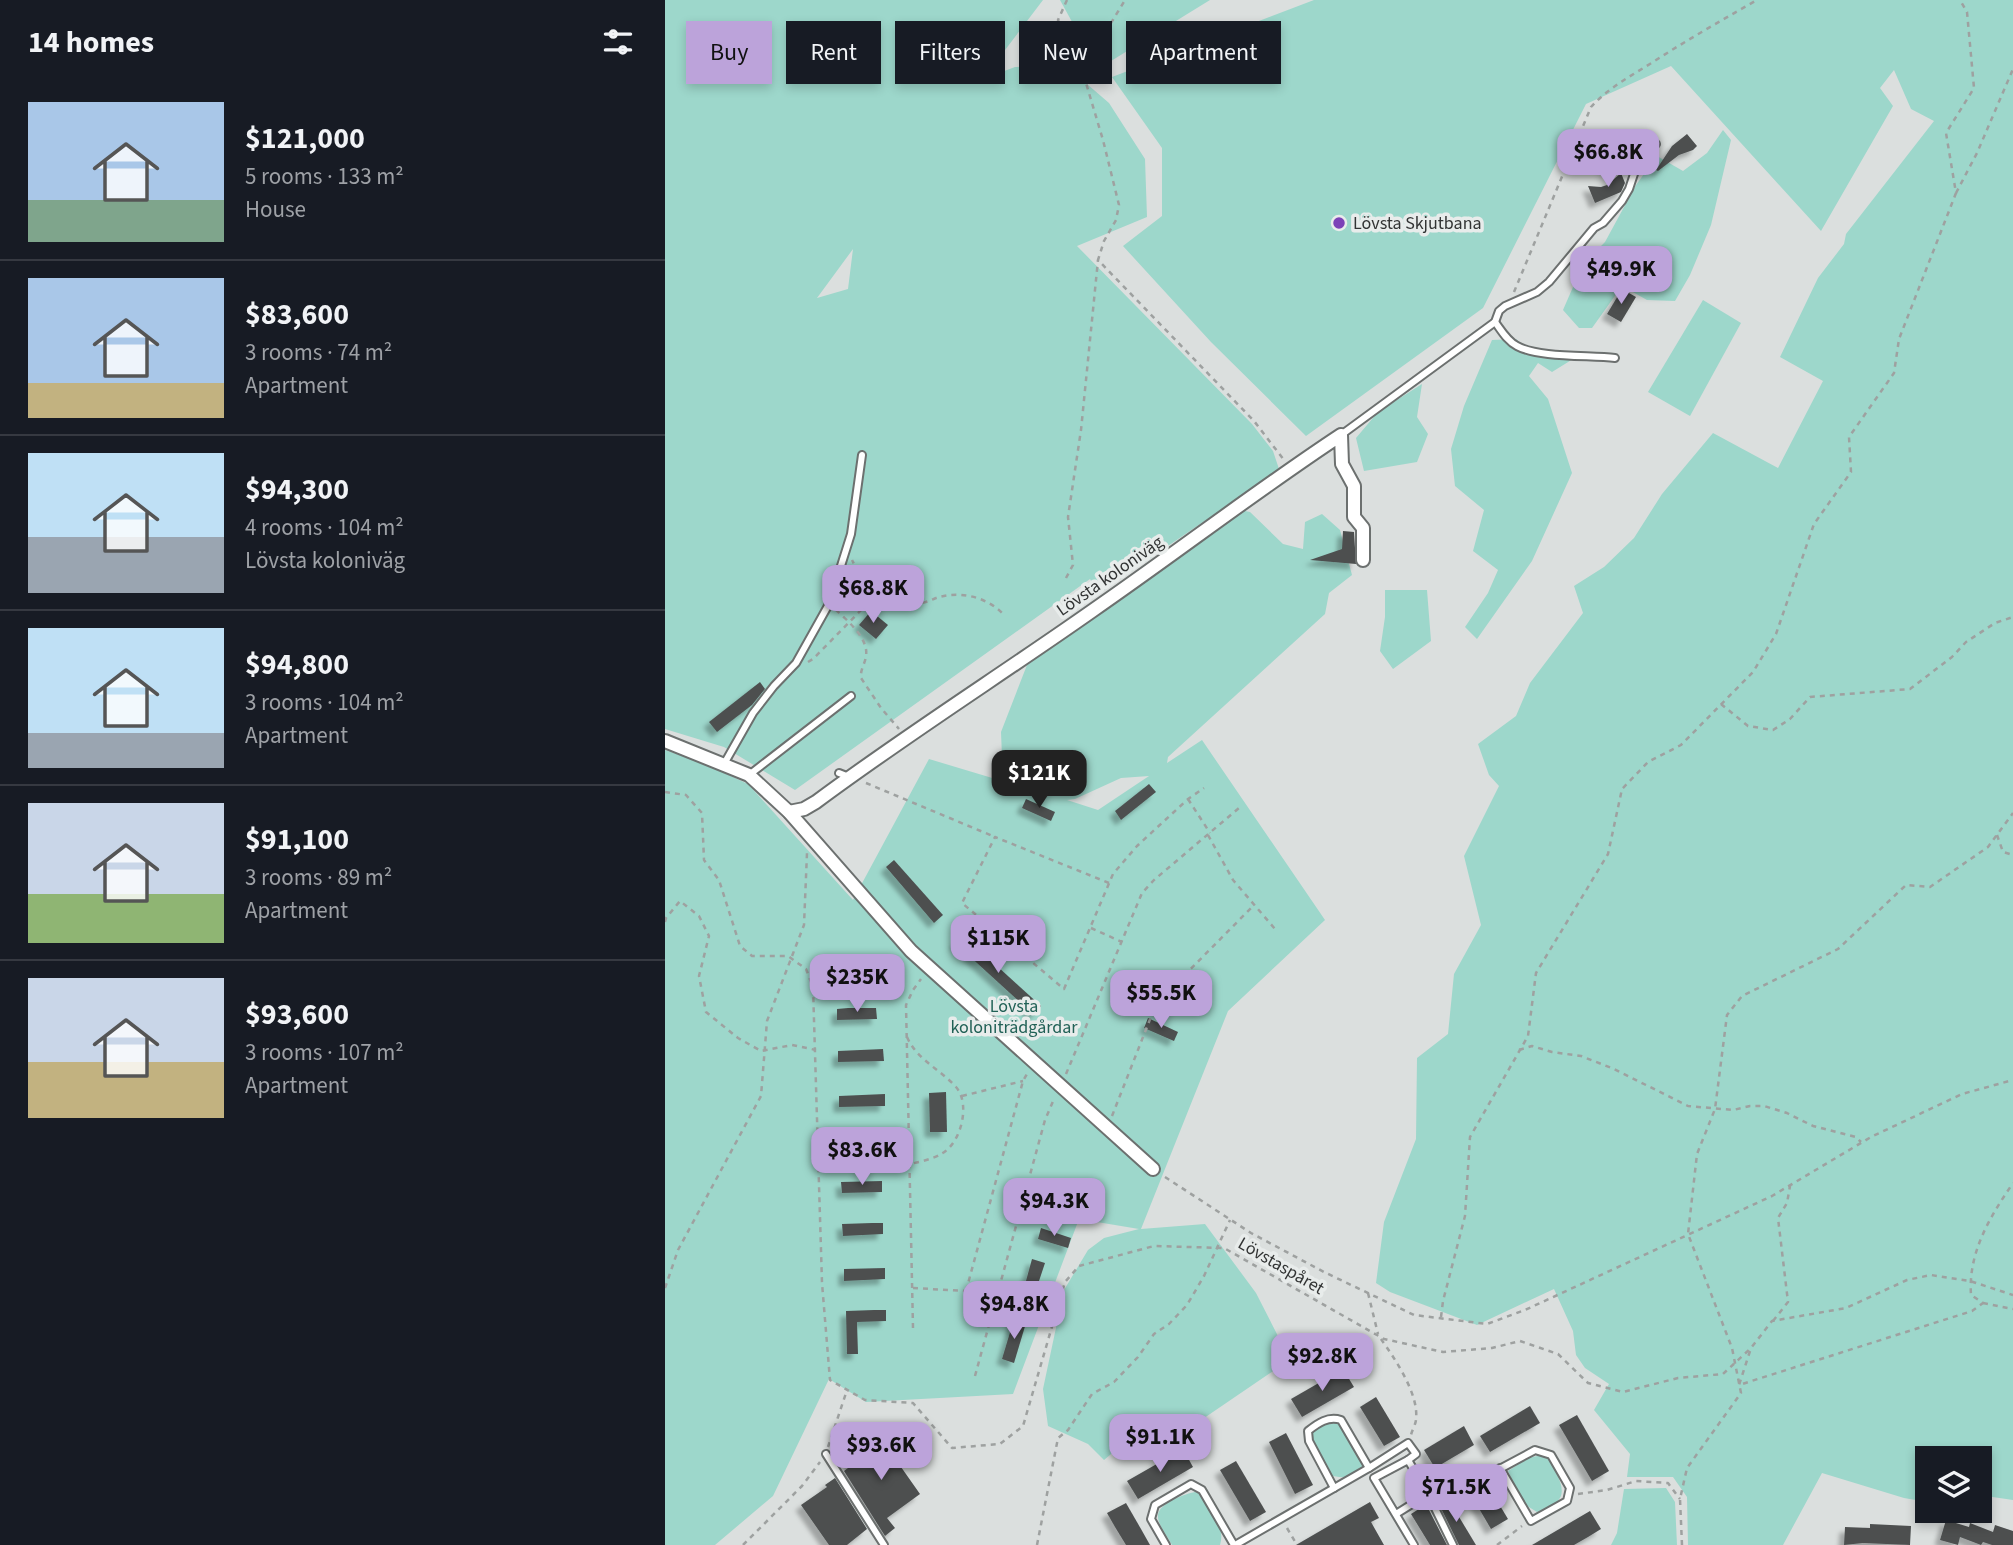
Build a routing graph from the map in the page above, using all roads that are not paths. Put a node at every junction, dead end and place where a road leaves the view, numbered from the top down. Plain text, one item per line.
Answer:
1 (1656, 144) dead end
2 (1495, 322) junction
3 (1615, 358) dead end
4 (1341, 435) junction
5 (862, 455) dead end
6 (1363, 561) dead end
7 (969, 683) dead end
8 (851, 696) dead end
9 (964, 698) junction
10 (665, 741) edge
11 (724, 764) junction
12 (749, 775) junction
13 (789, 812) junction
14 (1153, 1169) road end
15 (826, 1454) road end
16 (1408, 1460) junction
17 (1369, 1468) junction
18 (1500, 1468) junction
19 (1334, 1488) junction
20 (1428, 1494) junction
21 (1396, 1514) junction
22 (1411, 1544) edge
23 (884, 1545) edge
24 (1166, 1545) edge
25 (1235, 1545) edge
26 (1453, 1545) edge

1 - 2 lane
2 - 3 lane
2 - 4 lane
4 - 6 street
4 - 9 street, Lövsta koloniväg
5 - 11 lane
7 - 9 lane
8 - 12 lane
9 - 13 street, Lövsta koloniväg
10 - 11 street
11 - 12 street
12 - 13 street
13 - 14 street
15 - 23 lane
16 - 17 lane
16 - 20 lane
16 - 21 lane
17 - 19 lane
17 - 19 lane
18 - 18 lane
18 - 20 lane
19 - 25 lane
20 - 21 lane
20 - 26 lane
21 - 22 lane
24 - 25 lane

